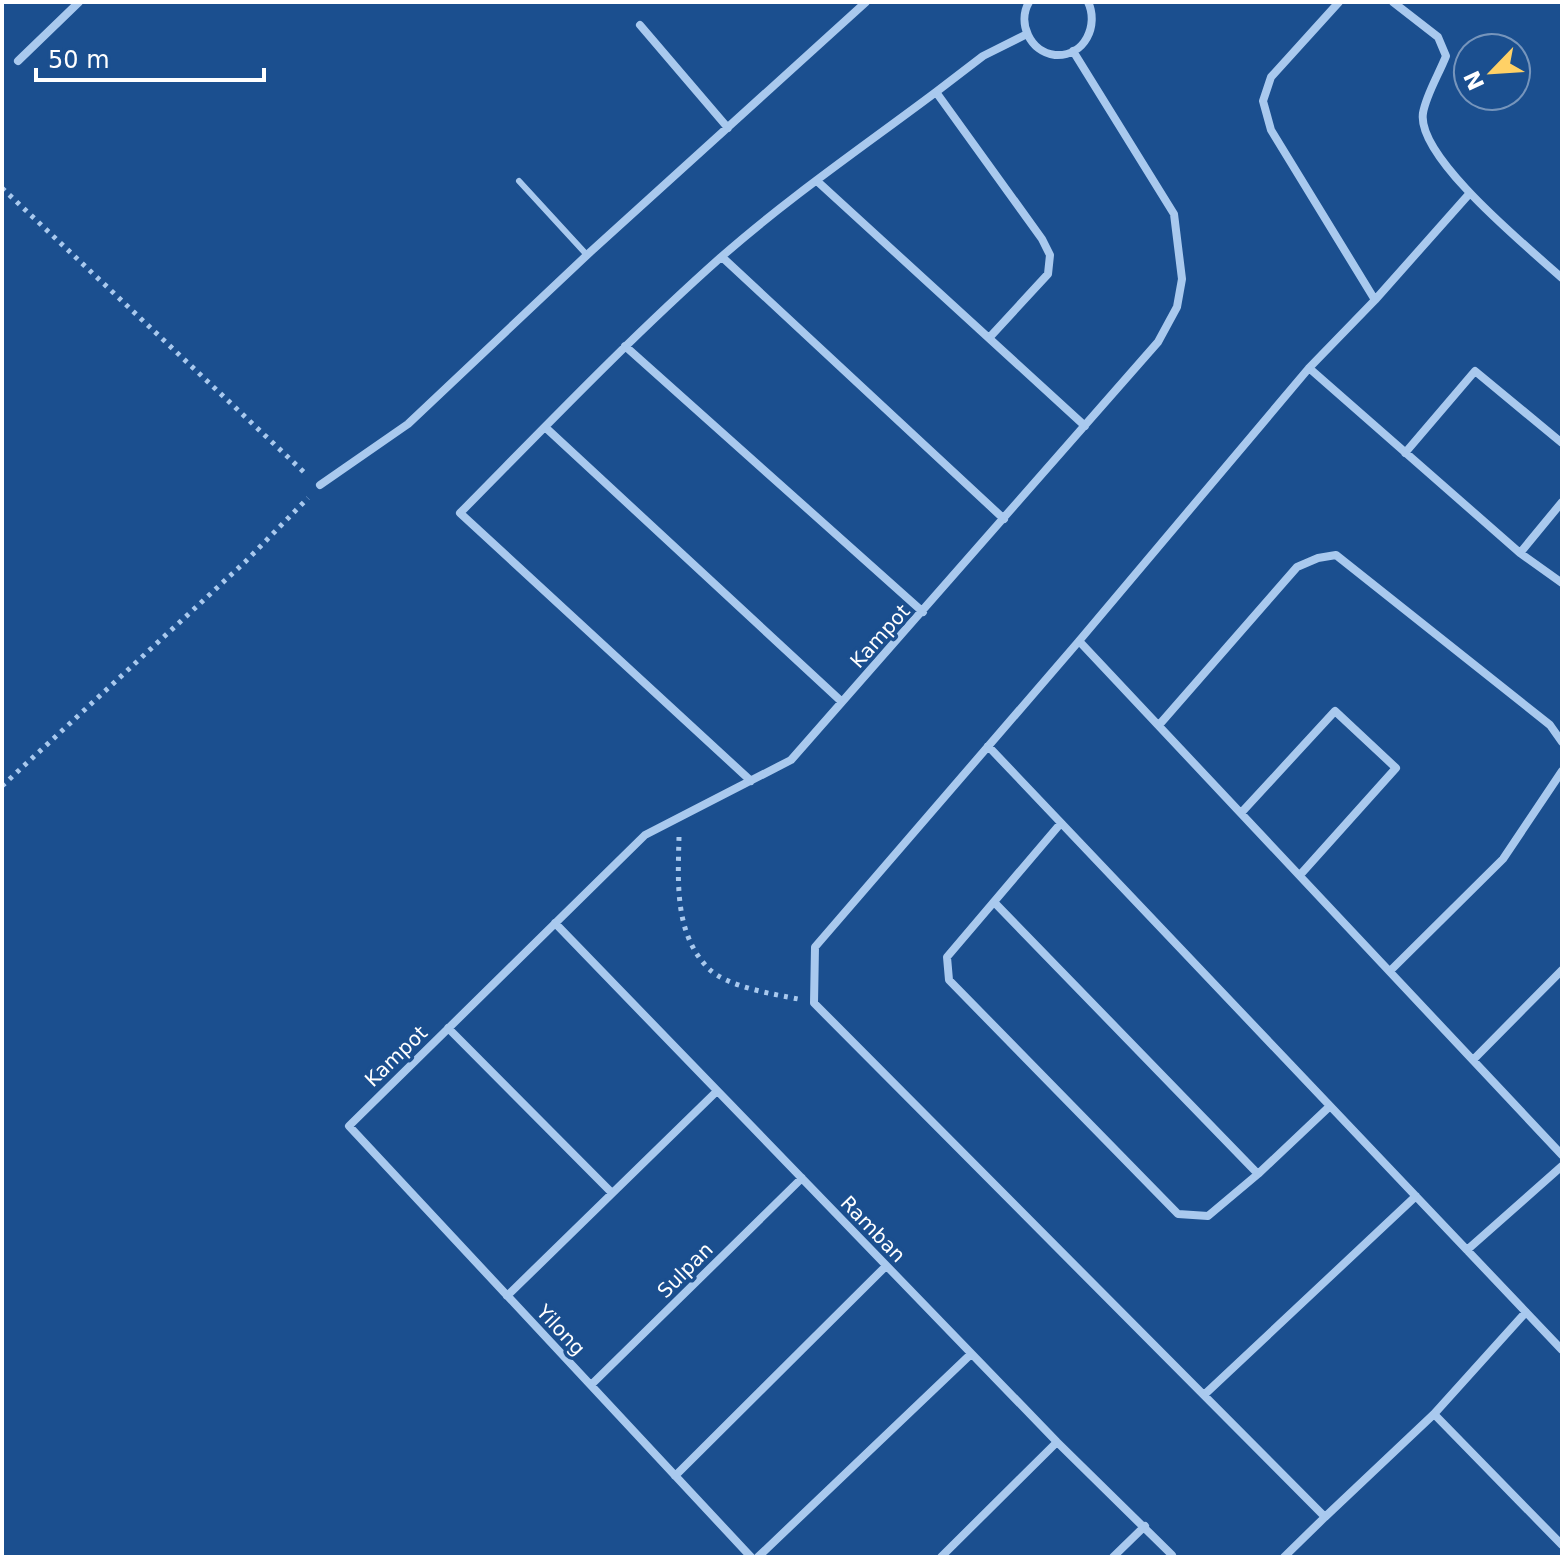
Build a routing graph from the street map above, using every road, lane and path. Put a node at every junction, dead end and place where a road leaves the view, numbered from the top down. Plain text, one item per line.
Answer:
1 (79, 2) edge
2 (866, 2) edge
3 (1029, 2) edge
4 (1088, 2) edge
5 (1339, 2) edge
6 (1393, 2) edge
7 (640, 25) dead end
8 (1027, 34) junction
9 (1073, 51) junction
10 (18, 61) dead end
11 (936, 92) junction
12 (728, 128) junction
13 (519, 181) dead end
14 (817, 181) junction
15 (2, 188) edge
16 (1470, 193) junction
17 (587, 255) junction
18 (722, 257) junction
19 (1562, 278) edge
20 (1375, 300) junction
21 (989, 338) junction
22 (625, 346) junction
23 (1309, 368) junction
24 (1085, 426) junction
25 (545, 427) junction
26 (1562, 443) edge
27 (1405, 453) junction
28 (320, 485) junction
29 (1562, 502) edge
30 (1004, 519) junction
31 (1520, 553) junction
32 (1562, 583) edge
33 (923, 612) junction
34 (1079, 641) junction
35 (842, 702) junction
36 (1159, 725) junction
37 (1562, 742) edge
38 (988, 746) junction
39 (1562, 771) edge
40 (751, 781) junction
41 (2, 786) edge
42 (1241, 813) junction
43 (680, 817) junction
44 (1061, 823) junction
45 (1300, 875) junction
46 (994, 902) junction
47 (555, 923) junction
48 (1562, 970) edge
49 (1390, 971) junction
50 (814, 1003) junction
51 (448, 1028) junction
52 (1473, 1060) junction
53 (717, 1091) junction
54 (1330, 1106) junction
55 (349, 1126) joint
56 (1562, 1155) edge
57 (1562, 1166) edge
58 (1258, 1174) junction
59 (802, 1178) junction
60 (612, 1193) junction
61 (1416, 1196) junction
62 (1467, 1250) junction
63 (886, 1266) junction
64 (507, 1296) junction
65 (1526, 1312) junction
66 (1562, 1350) edge
67 (971, 1354) junction
68 (591, 1385) junction
69 (1204, 1395) junction
70 (1434, 1414) junction
71 (1057, 1442) junction
72 (675, 1476) junction
73 (1325, 1517) junction
74 (1145, 1526) junction
75 (1562, 1545) edge
76 (1172, 1555) dead end
77 (751, 1557) edge
78 (758, 1557) edge
79 (941, 1557) edge
80 (1113, 1557) edge
81 (1284, 1557) edge

1 - 10 street
2 - 12 street
3 - 8 street
4 - 9 street
5 - 20 street
6 - 16 street
7 - 12 street
8 - 9 street
8 - 11 street
9 - 24 street, Kampot
11 - 14 street
11 - 21 street
12 - 17 street
13 - 17 lane
14 - 18 street
14 - 21 street
15 - 28 path
16 - 19 street
16 - 20 street
17 - 28 street
18 - 22 street
18 - 30 street
20 - 23 street
21 - 24 street
22 - 25 street
22 - 33 street
23 - 27 street
23 - 34 street
24 - 30 street, Kampot
25 - 35 street
25 - 40 street
26 - 27 street
27 - 31 street
28 - 41 path
29 - 31 street
30 - 33 street, Kampot
31 - 32 street
33 - 35 street, Kampot
34 - 36 street
34 - 38 street
35 - 40 street, Kampot
36 - 37 street
36 - 42 street
38 - 44 street
38 - 50 street
39 - 49 street
40 - 43 street, Kampot
42 - 45 street
42 - 45 street
43 - 47 street, Kampot
43 - 50 path
44 - 46 street
44 - 54 street
45 - 49 street
46 - 58 street
46 - 58 street
47 - 51 street, Kampot
47 - 53 street, Ramban
48 - 52 street
49 - 52 street
50 - 69 street
51 - 55 street, Kampot
51 - 60 street
52 - 56 street
53 - 59 street, Ramban
53 - 60 street
54 - 58 street
54 - 61 street
55 - 64 street, Yilong
57 - 62 street
59 - 63 street, Ramban
59 - 68 street, Sulpan
60 - 64 street
61 - 62 street
61 - 69 street
62 - 65 street
63 - 67 street, Ramban
63 - 72 street
64 - 68 street, Yilong
65 - 66 street
65 - 70 street
67 - 71 street, Ramban
67 - 78 street
68 - 72 street, Yilong
69 - 73 street
70 - 73 street
70 - 75 street
71 - 74 street, Ramban
71 - 79 street
72 - 77 street, Yilong
73 - 81 street
74 - 76 street, Ramban
74 - 80 street

